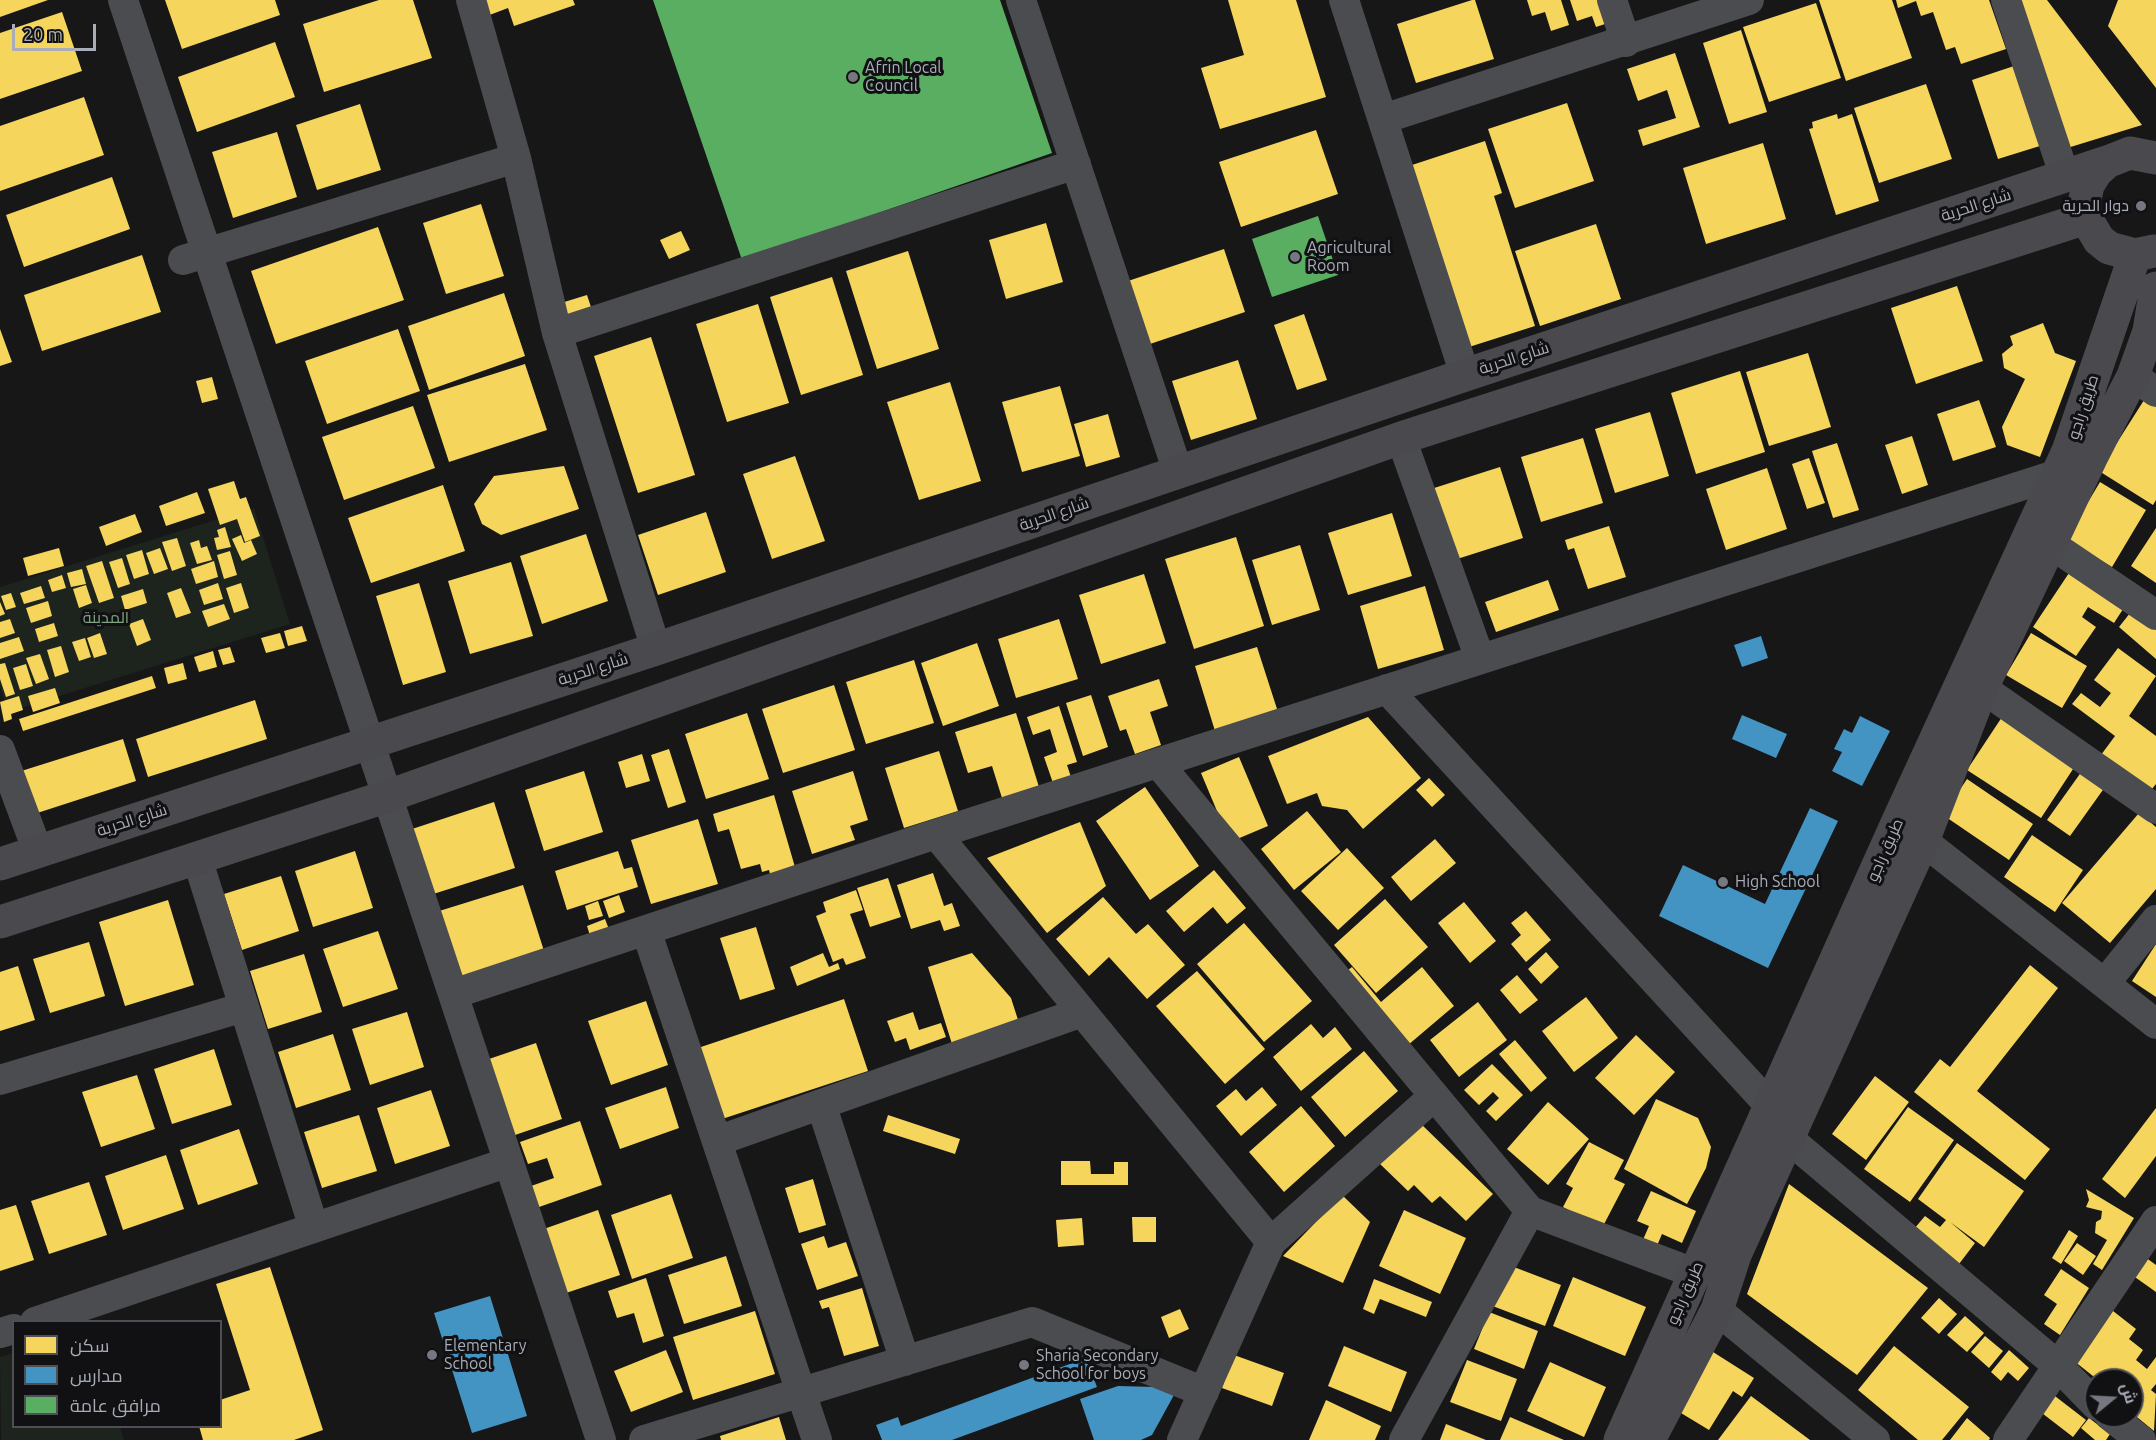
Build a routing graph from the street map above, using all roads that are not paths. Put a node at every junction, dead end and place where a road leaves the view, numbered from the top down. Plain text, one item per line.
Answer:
1 (123, 0) edge
2 (471, 0) edge
3 (1344, 0) edge
4 (1612, 0) edge
5 (1749, 0) edge
6 (2006, 0) edge
7 (1026, 1) edge
8 (1626, 42) junction
9 (1383, 119) junction
10 (2155, 156) edge
11 (516, 158) junction
12 (2107, 162) junction
13 (1076, 164) junction
14 (2063, 177) junction
15 (2086, 218) junction
16 (2146, 253) edge
17 (195, 255) junction
18 (2156, 288) edge
19 (1629, 320) junction
20 (557, 333) junction
21 (1642, 360) junction
22 (1465, 375) junction
23 (2145, 384) edge
24 (1290, 435) junction
25 (1401, 438) junction
26 (1178, 472) junction
27 (1303, 472) junction
28 (2058, 474) junction
29 (2052, 545) junction
30 (2156, 615) edge
31 (657, 649) junction
32 (1480, 659) junction
33 (1982, 688) junction
34 (1387, 689) junction
35 (370, 741) junction
36 (0, 750) edge
37 (1158, 763) junction
38 (388, 796) junction
39 (2156, 809) edge
40 (936, 834) junction
41 (1923, 841) junction
42 (38, 852) junction
43 (197, 858) junction
44 (0, 864) edge
45 (2156, 920) edge
46 (0, 922) edge
47 (646, 930) junction
48 (2105, 983) junction
49 (453, 993) junction
50 (244, 1007) junction
51 (1082, 1012) junction
52 (2156, 1024) edge
53 (0, 1080) edge
54 (1434, 1096) junction
55 (822, 1104) junction
56 (1771, 1107) junction
57 (1789, 1139) junction
58 (717, 1141) junction
59 (509, 1161) junction
60 (1530, 1211) junction
61 (314, 1228) junction
62 (2153, 1232) edge
63 (1271, 1242) junction
64 (1694, 1273) junction
65 (1717, 1310) junction
66 (41, 1320) edge
67 (905, 1361) junction
68 (2057, 1365) junction
69 (801, 1392) junction
70 (1204, 1392) junction
71 (2084, 1396) edge
72 (2126, 1428) edge
73 (601, 1440) edge
74 (644, 1440) edge
75 (817, 1440) edge
76 (1182, 1440) edge
77 (1404, 1440) edge
78 (1620, 1440) edge
79 (1649, 1440) edge
80 (1875, 1440) edge
81 (2008, 1440) edge
82 (2141, 1440) edge

1 - 17 street
2 - 11 street
3 - 9 street
4 - 8 street
5 - 8 street
6 - 14 street
7 - 13 street
8 - 9 street
9 - 22 street
10 - 12 main road, شارع الحرية
11 - 17 street
11 - 20 street
12 - 14 main road, شارع الحرية
12 - 15 main road
13 - 20 street
13 - 26 street
14 - 19 main road, شارع الحرية
15 - 16 main road
15 - 21 main road
16 - 28 main road, طريق راجو
17 - 35 street
18 - 23 main road, طريق راجو
19 - 21 main road
19 - 22 main road, شارع الحرية
20 - 31 street
21 - 25 main road
22 - 24 main road, شارع الحرية
23 - 29 main road, طريق راجو
24 - 26 main road, شارع الحرية
24 - 27 main road
25 - 27 main road
25 - 32 street
26 - 31 main road, شارع الحرية
27 - 38 main road
28 - 32 street
28 - 56 main road, طريق راجو
29 - 30 street
29 - 33 main road, طريق راجو
31 - 35 main road, شارع الحرية
32 - 34 street
33 - 39 street
33 - 41 main road, طريق راجو
34 - 37 street
34 - 56 street
35 - 38 street
35 - 42 main road, شارع الحرية
36 - 42 street
37 - 40 street
37 - 54 street
38 - 43 main road
38 - 49 street
40 - 47 street
40 - 51 street
41 - 48 street
41 - 57 main road, طريق راجو
42 - 44 main road, شارع الحرية
43 - 46 main road
43 - 50 street
45 - 48 street
47 - 49 street
47 - 58 street
48 - 52 street
49 - 59 street
50 - 53 street
50 - 61 street
51 - 55 street
51 - 63 street
54 - 60 street
54 - 63 street
55 - 58 street
55 - 67 street
56 - 64 main road, طريق راجو
57 - 65 main road, طريق راجو
57 - 68 street
58 - 69 street
59 - 61 street
59 - 73 street
60 - 64 street
60 - 77 street
61 - 66 street
62 - 68 street
63 - 70 street
64 - 78 main road, طريق راجو
65 - 79 main road, طريق راجو
65 - 80 street
67 - 69 street
67 - 70 street
68 - 71 street
68 - 81 street
69 - 74 street
69 - 75 street
70 - 76 street
72 - 82 street

